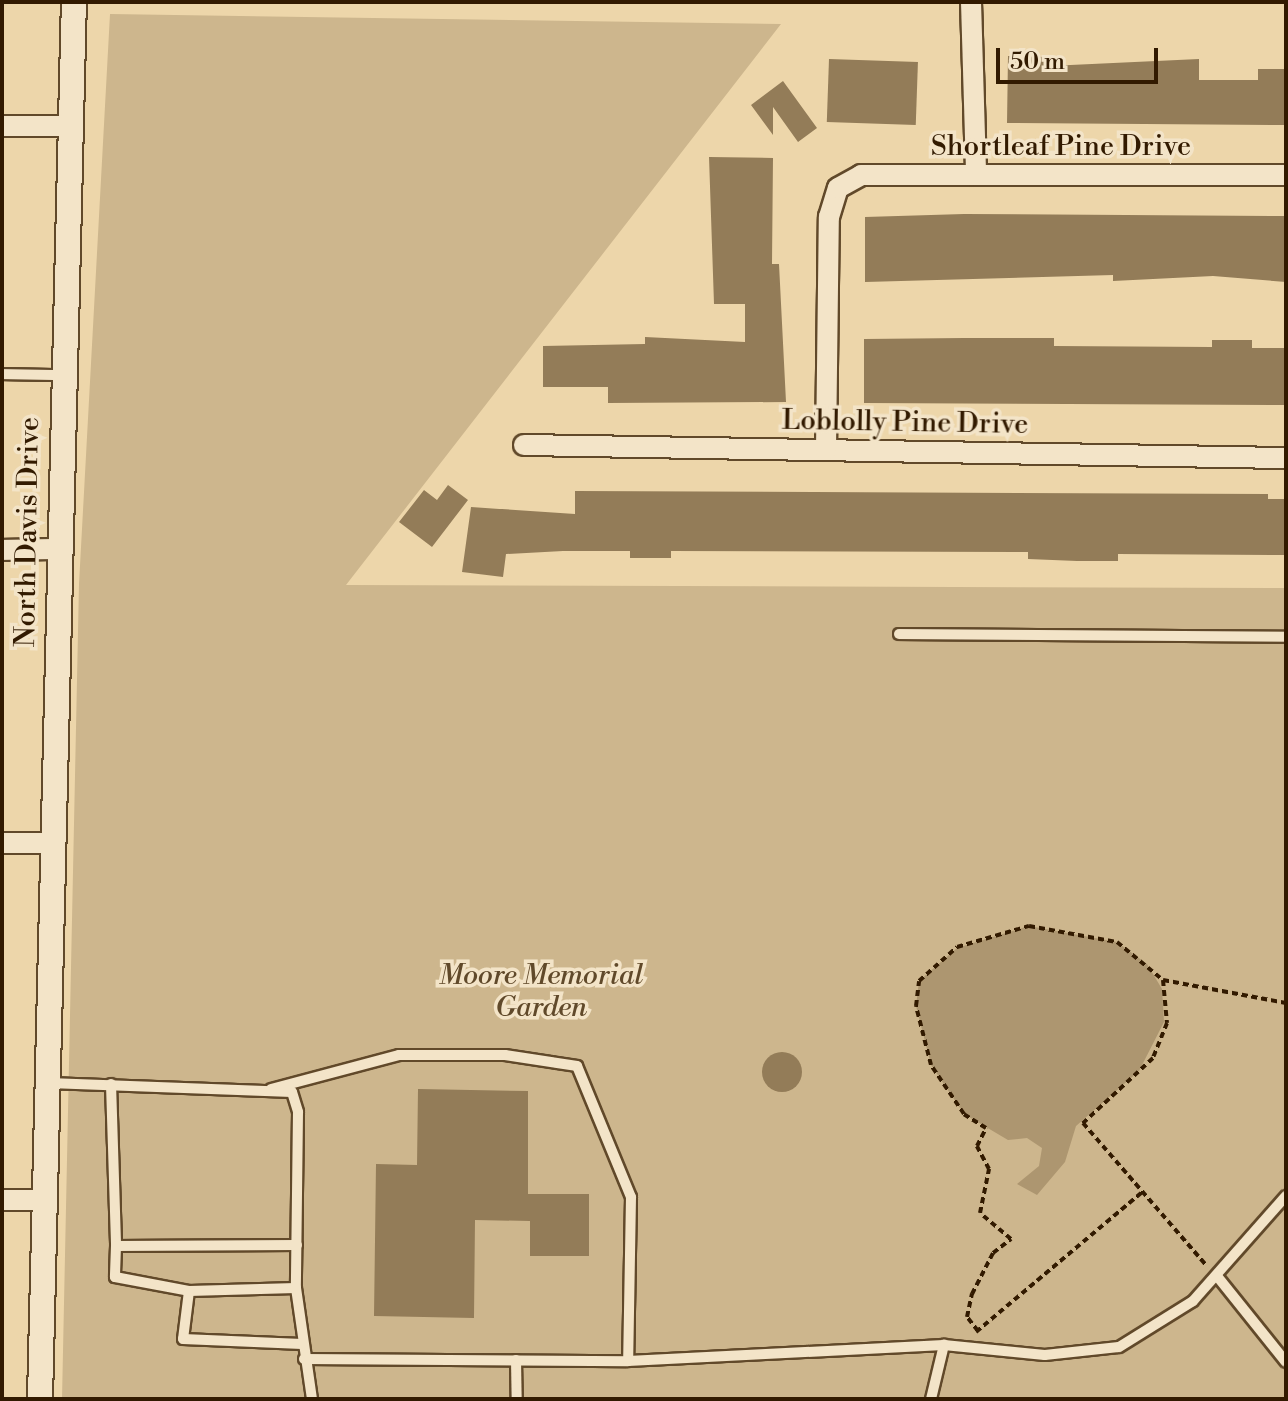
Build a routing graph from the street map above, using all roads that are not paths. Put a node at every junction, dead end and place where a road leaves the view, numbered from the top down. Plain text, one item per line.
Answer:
1 (74, 2) edge
2 (971, 2) edge
3 (2, 126) edge
4 (68, 126) junction
5 (976, 175) junction
6 (1286, 175) edge
7 (2, 374) edge
8 (62, 375) junction
9 (524, 445) dead end
10 (826, 450) junction
11 (1286, 458) edge
12 (57, 549) junction
13 (2, 550) edge
14 (899, 634) dead end
15 (1286, 637) edge
16 (2, 843) edge
17 (53, 843) junction
18 (49, 1083) junction
19 (111, 1084) junction
20 (271, 1089) junction
21 (1286, 1196) edge
22 (2, 1200) edge
23 (46, 1200) junction
24 (297, 1245) junction
25 (116, 1246) junction
26 (1217, 1276) junction
27 (296, 1288) junction
28 (189, 1291) junction
29 (302, 1344) junction
30 (944, 1345) junction
31 (304, 1359) junction
32 (516, 1360) junction
33 (628, 1361) junction
34 (1286, 1362) edge
35 (40, 1399) edge
36 (312, 1399) edge
37 (517, 1399) edge
38 (931, 1399) edge

1 - 4 street, North Davis Drive
2 - 5 street
3 - 4 street
4 - 8 street, North Davis Drive
5 - 6 street, Shortleaf Pine Drive
5 - 10 street, Shortleaf Pine Drive
7 - 8 lane
8 - 12 street, North Davis Drive
9 - 10 street, Loblolly Pine Drive
10 - 11 street, Loblolly Pine Drive
12 - 13 street
12 - 17 street, North Davis Drive
14 - 15 lane
16 - 17 street
17 - 18 street, North Davis Drive
18 - 19 lane
18 - 23 street, North Davis Drive
19 - 20 lane
19 - 25 lane
20 - 24 lane
20 - 33 lane
21 - 26 lane
22 - 23 street
23 - 35 street, North Davis Drive
24 - 25 lane
24 - 27 lane
25 - 28 lane
26 - 30 lane
26 - 34 lane
27 - 28 lane
27 - 29 lane
28 - 29 lane
29 - 31 lane
30 - 33 lane
30 - 38 lane
31 - 32 lane
31 - 36 lane
32 - 33 lane
32 - 37 lane

